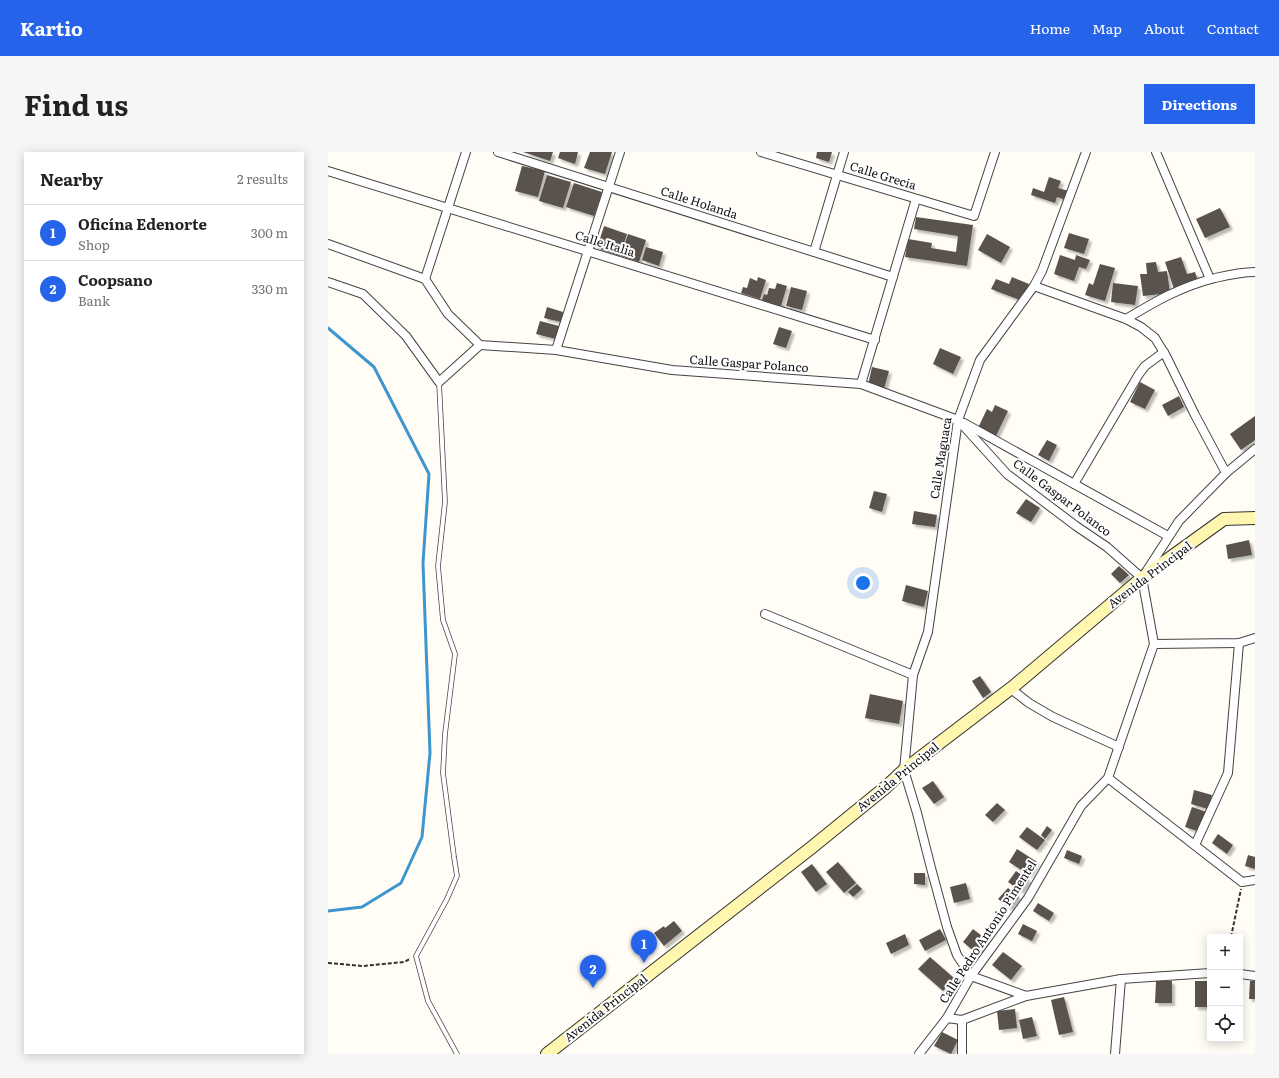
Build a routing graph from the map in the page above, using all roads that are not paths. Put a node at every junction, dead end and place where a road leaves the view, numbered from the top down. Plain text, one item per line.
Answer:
1 (466, 152) edge
2 (498, 152) edge
3 (620, 152) edge
4 (761, 152) edge
5 (844, 152) edge
6 (995, 152) edge
7 (1086, 152) edge
8 (1156, 152) edge
9 (328, 171) edge
10 (838, 175) junction
11 (609, 187) junction
12 (916, 199) junction
13 (448, 208) junction
14 (328, 244) edge
15 (588, 251) junction
16 (814, 252) junction
17 (1255, 272) edge
18 (893, 277) junction
19 (425, 279) junction
20 (1210, 279) junction
21 (328, 282) edge
22 (1034, 286) junction
23 (1126, 319) junction
24 (875, 340) junction
25 (480, 345) junction
26 (556, 350) junction
27 (1164, 352) junction
28 (439, 382) junction
29 (861, 384) junction
30 (958, 420) junction
31 (1255, 449) edge
32 (1226, 473) junction
33 (1074, 484) junction
34 (1255, 518) edge
35 (1168, 536) junction
36 (1142, 578) junction
37 (766, 614) dead end
38 (1255, 638) edge
39 (1239, 643) junction
40 (1154, 644) junction
41 (913, 675) junction
42 (1011, 689) junction
43 (1119, 747) junction
44 (904, 770) junction
45 (1108, 778) junction
46 (1195, 845) junction
47 (1255, 880) edge
48 (1207, 972) edge
49 (1243, 974) edge
50 (971, 976) junction
51 (1255, 976) edge
52 (1121, 980) junction
53 (1026, 996) junction
54 (947, 1018) junction
55 (962, 1020) junction
56 (457, 1054) edge
57 (547, 1054) edge
58 (919, 1054) edge
59 (962, 1054) edge
60 (1115, 1054) edge

1 - 13 street
2 - 11 street, Calle Holanda
3 - 11 street
4 - 10 street, Calle Grecia
5 - 10 street
6 - 12 street, Calle Grecia
7 - 22 street, Calle Maguaca
8 - 20 street
9 - 13 street, Calle Italia
10 - 12 street, Calle Grecia
10 - 16 street
11 - 15 street
11 - 16 street, Calle Holanda
12 - 18 street
13 - 15 street, Calle Italia
13 - 19 street
14 - 19 street
15 - 24 street, Calle Italia
15 - 26 street
16 - 18 street, Calle Holanda
17 - 20 street
18 - 24 street
19 - 25 street
20 - 23 street
21 - 28 street
22 - 23 street
22 - 30 street, Calle Maguaca
23 - 27 street
24 - 29 street
25 - 26 street, Calle Gaspar Polanco
25 - 28 street
26 - 29 street, Calle Gaspar Polanco
27 - 32 street
27 - 33 street
28 - 56 lane
29 - 30 street, Calle Gaspar Polanco
30 - 33 street
30 - 36 street, Calle Gaspar Polanco
30 - 41 street, Calle Maguaca
31 - 32 street
32 - 35 street
33 - 35 street
34 - 36 main road, Avenida Principal
35 - 36 street
36 - 40 street, Calle Pedro Antonio Pimentel
36 - 42 main road, Avenida Principal
37 - 41 street
38 - 39 street
39 - 40 street
39 - 46 street
40 - 43 street, Calle Pedro Antonio Pimentel
41 - 44 street, Calle Maguaca
42 - 43 street
42 - 44 main road, Avenida Principal
43 - 45 street, Calle Pedro Antonio Pimentel
44 - 50 street
44 - 57 main road, Avenida Principal
45 - 46 street
45 - 50 street, Calle Pedro Antonio Pimentel
46 - 47 street
48 - 52 street
49 - 51 street
50 - 53 street
50 - 54 street, Calle Pedro Antonio Pimentel
52 - 53 street
52 - 60 street
53 - 55 street
54 - 55 street
54 - 58 street, Calle Pedro Antonio Pimentel
55 - 59 street

